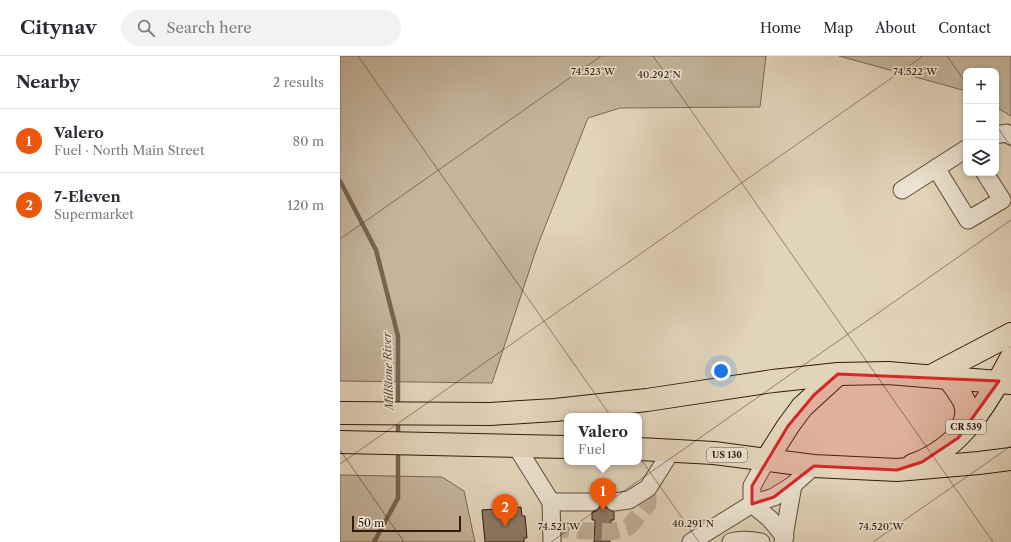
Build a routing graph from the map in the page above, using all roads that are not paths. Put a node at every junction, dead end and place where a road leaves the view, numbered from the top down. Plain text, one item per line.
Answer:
1 (999, 134) edge
2 (1011, 136) edge
3 (963, 151) edge
4 (936, 168) junction
5 (987, 176) edge
6 (902, 190) dead end
7 (1011, 334) edge
8 (1011, 358) edge
9 (838, 374) junction
10 (939, 377) junction
11 (1005, 382) edge
12 (340, 413) edge
13 (788, 426) junction
14 (958, 438) junction
15 (340, 442) edge
16 (516, 446) junction
17 (564, 447) edge
18 (642, 449) edge
19 (672, 450) junction
20 (766, 459) junction
21 (1011, 460) edge
22 (814, 466) junction
23 (897, 470) junction
24 (793, 485) junction
25 (551, 502) junction
26 (592, 502) dead end
27 (614, 502) dead end
28 (752, 504) junction
29 (716, 527) junction
30 (784, 539) edge
31 (552, 542) edge
32 (692, 542) edge
33 (727, 542) edge
34 (731, 542) edge
35 (761, 542) edge

1 - 2 street
3 - 4 street
4 - 5 street
4 - 6 street
7 - 10 highway
8 - 11 highway, CR 539
9 - 10 highway
9 - 12 highway
9 - 13 highway
10 - 11 highway
10 - 14 highway
11 - 14 highway, CR 539
13 - 20 highway
13 - 22 highway
14 - 23 highway, CR 539
15 - 16 highway
16 - 17 highway
16 - 25 street
18 - 19 highway, US 130
19 - 20 highway, US 130
19 - 27 street
20 - 22 highway, US 130
20 - 28 street
21 - 23 highway, US 130
22 - 23 highway, US 130
22 - 24 street
24 - 28 street
24 - 30 street
25 - 26 street
25 - 31 street
28 - 29 street
28 - 30 street
29 - 32 street
29 - 33 street
34 - 35 street

